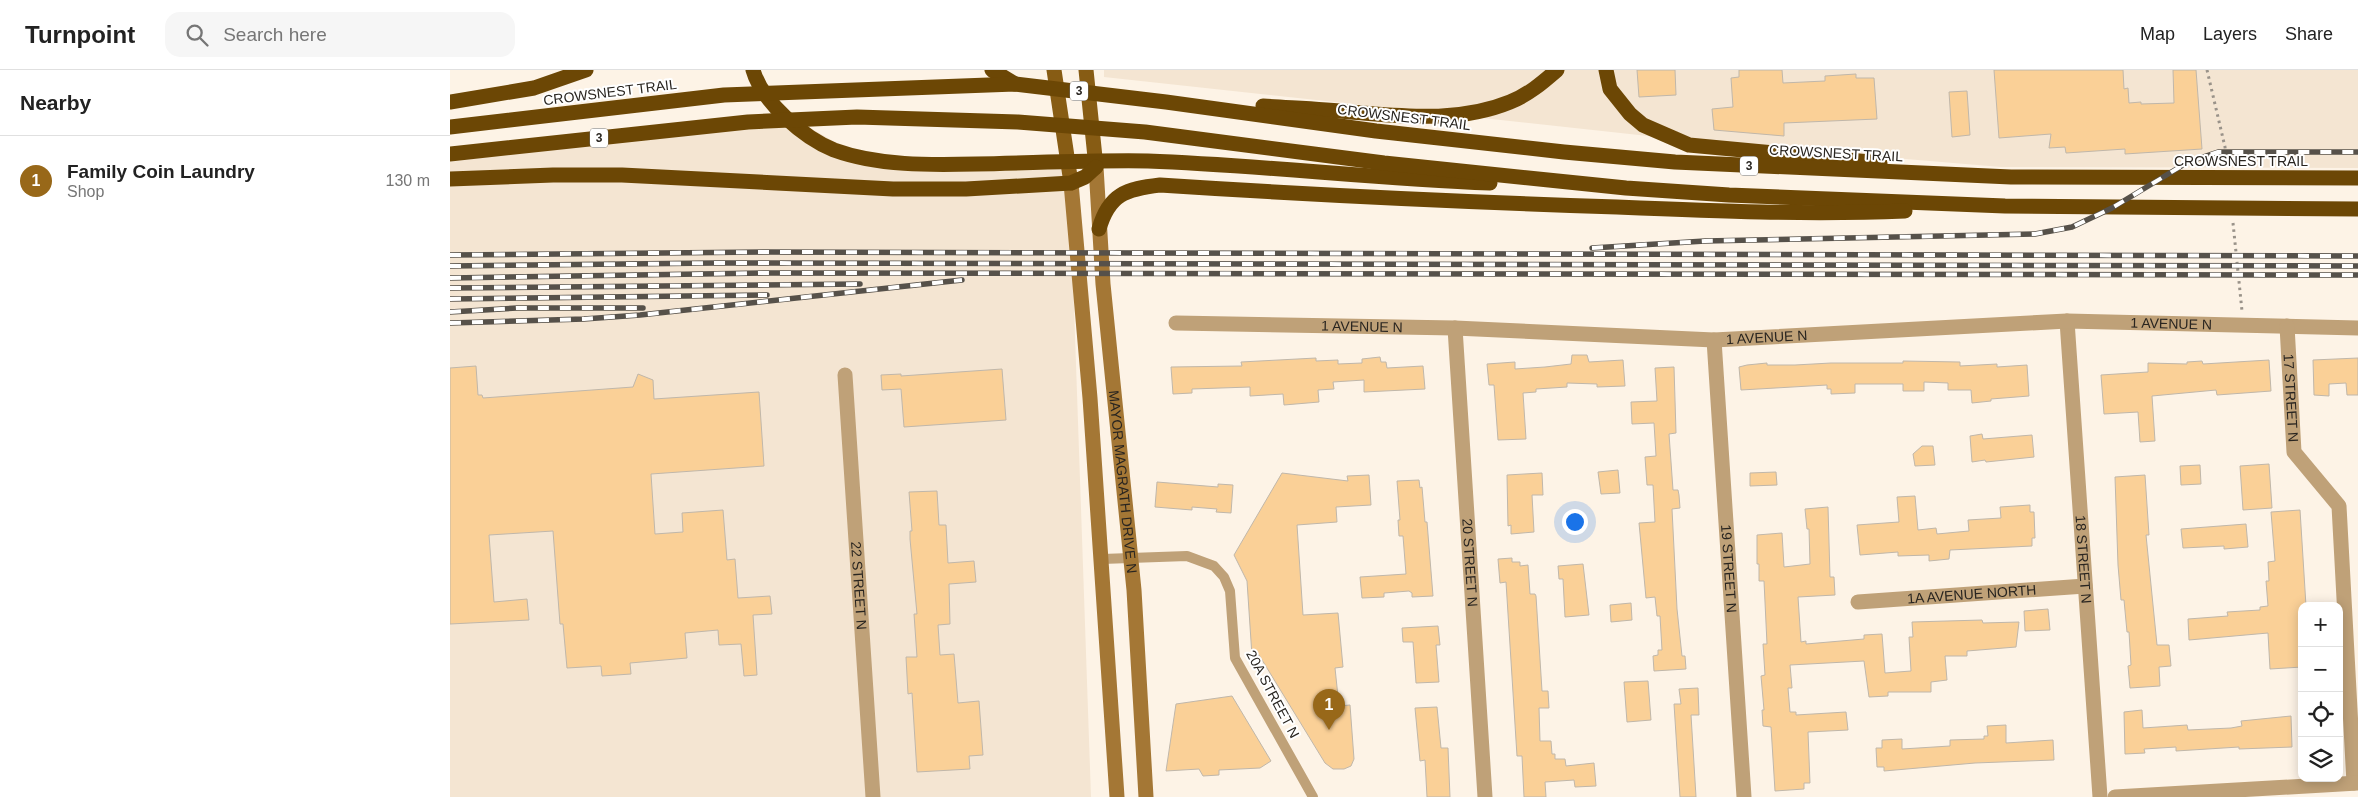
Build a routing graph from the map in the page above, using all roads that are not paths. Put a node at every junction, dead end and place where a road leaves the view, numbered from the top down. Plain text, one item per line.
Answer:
1 (586, 70) edge
2 (753, 70) edge
3 (992, 70) edge
4 (1054, 70) edge
5 (1086, 70) edge
6 (1557, 70) edge
7 (1606, 70) edge
8 (1015, 84) junction
9 (450, 102) edge
10 (1166, 102) junction
11 (450, 127) edge
12 (450, 154) edge
13 (1096, 167) junction
14 (2011, 177) junction
15 (2358, 178) edge
16 (450, 179) edge
17 (1071, 183) junction
18 (1626, 188) junction
19 (2005, 206) junction
20 (2358, 209) edge
21 (1099, 229) junction
22 (2067, 321) junction
23 (1176, 323) dead end
24 (2287, 326) junction
25 (1455, 328) junction
26 (2358, 328) edge
27 (1714, 340) junction
28 (845, 375) dead end
29 (1130, 558) junction
30 (1102, 559) junction
31 (2085, 586) junction
32 (1858, 602) dead end
33 (2356, 783) edge
34 (873, 797) edge
35 (1117, 797) edge
36 (1146, 797) edge
37 (1313, 797) edge
38 (1485, 797) edge
39 (1744, 797) edge
40 (2100, 797) edge
41 (2114, 797) edge

1 - 9 highway
2 - 18 highway
3 - 8 highway
4 - 17 main road
5 - 13 main road
6 - 10 highway
7 - 14 highway
8 - 10 highway, CROWSNEST TRAIL / 3
8 - 11 highway, CROWSNEST TRAIL / 3
10 - 14 highway, CROWSNEST TRAIL / 3
12 - 18 highway, 3
13 - 17 highway
13 - 21 main road, MAYOR MAGRATH DRIVE N
14 - 15 highway, CROWSNEST TRAIL / 3
16 - 17 highway
17 - 30 main road, MAYOR MAGRATH DRIVE N
18 - 19 highway, 3
19 - 20 highway, 3
19 - 21 highway
21 - 29 main road, MAYOR MAGRATH DRIVE N
22 - 24 street, 1 AVENUE N
22 - 27 street, 1 AVENUE N
22 - 31 street, 18 STREET N
23 - 25 street, 1 AVENUE N
24 - 26 street, 1 AVENUE N
24 - 33 street, 17 STREET N
25 - 27 street, 1 AVENUE N
25 - 38 street, 20 STREET N
27 - 39 street, 19 STREET N
28 - 34 street, 22 STREET N
29 - 30 lane, 20A STREET N
29 - 36 main road, MAYOR MAGRATH DRIVE N
29 - 37 lane, 20A STREET N
30 - 35 main road, MAYOR MAGRATH DRIVE N
31 - 32 street, 1A AVENUE NORTH
31 - 40 street, 18 STREET N
33 - 41 street

